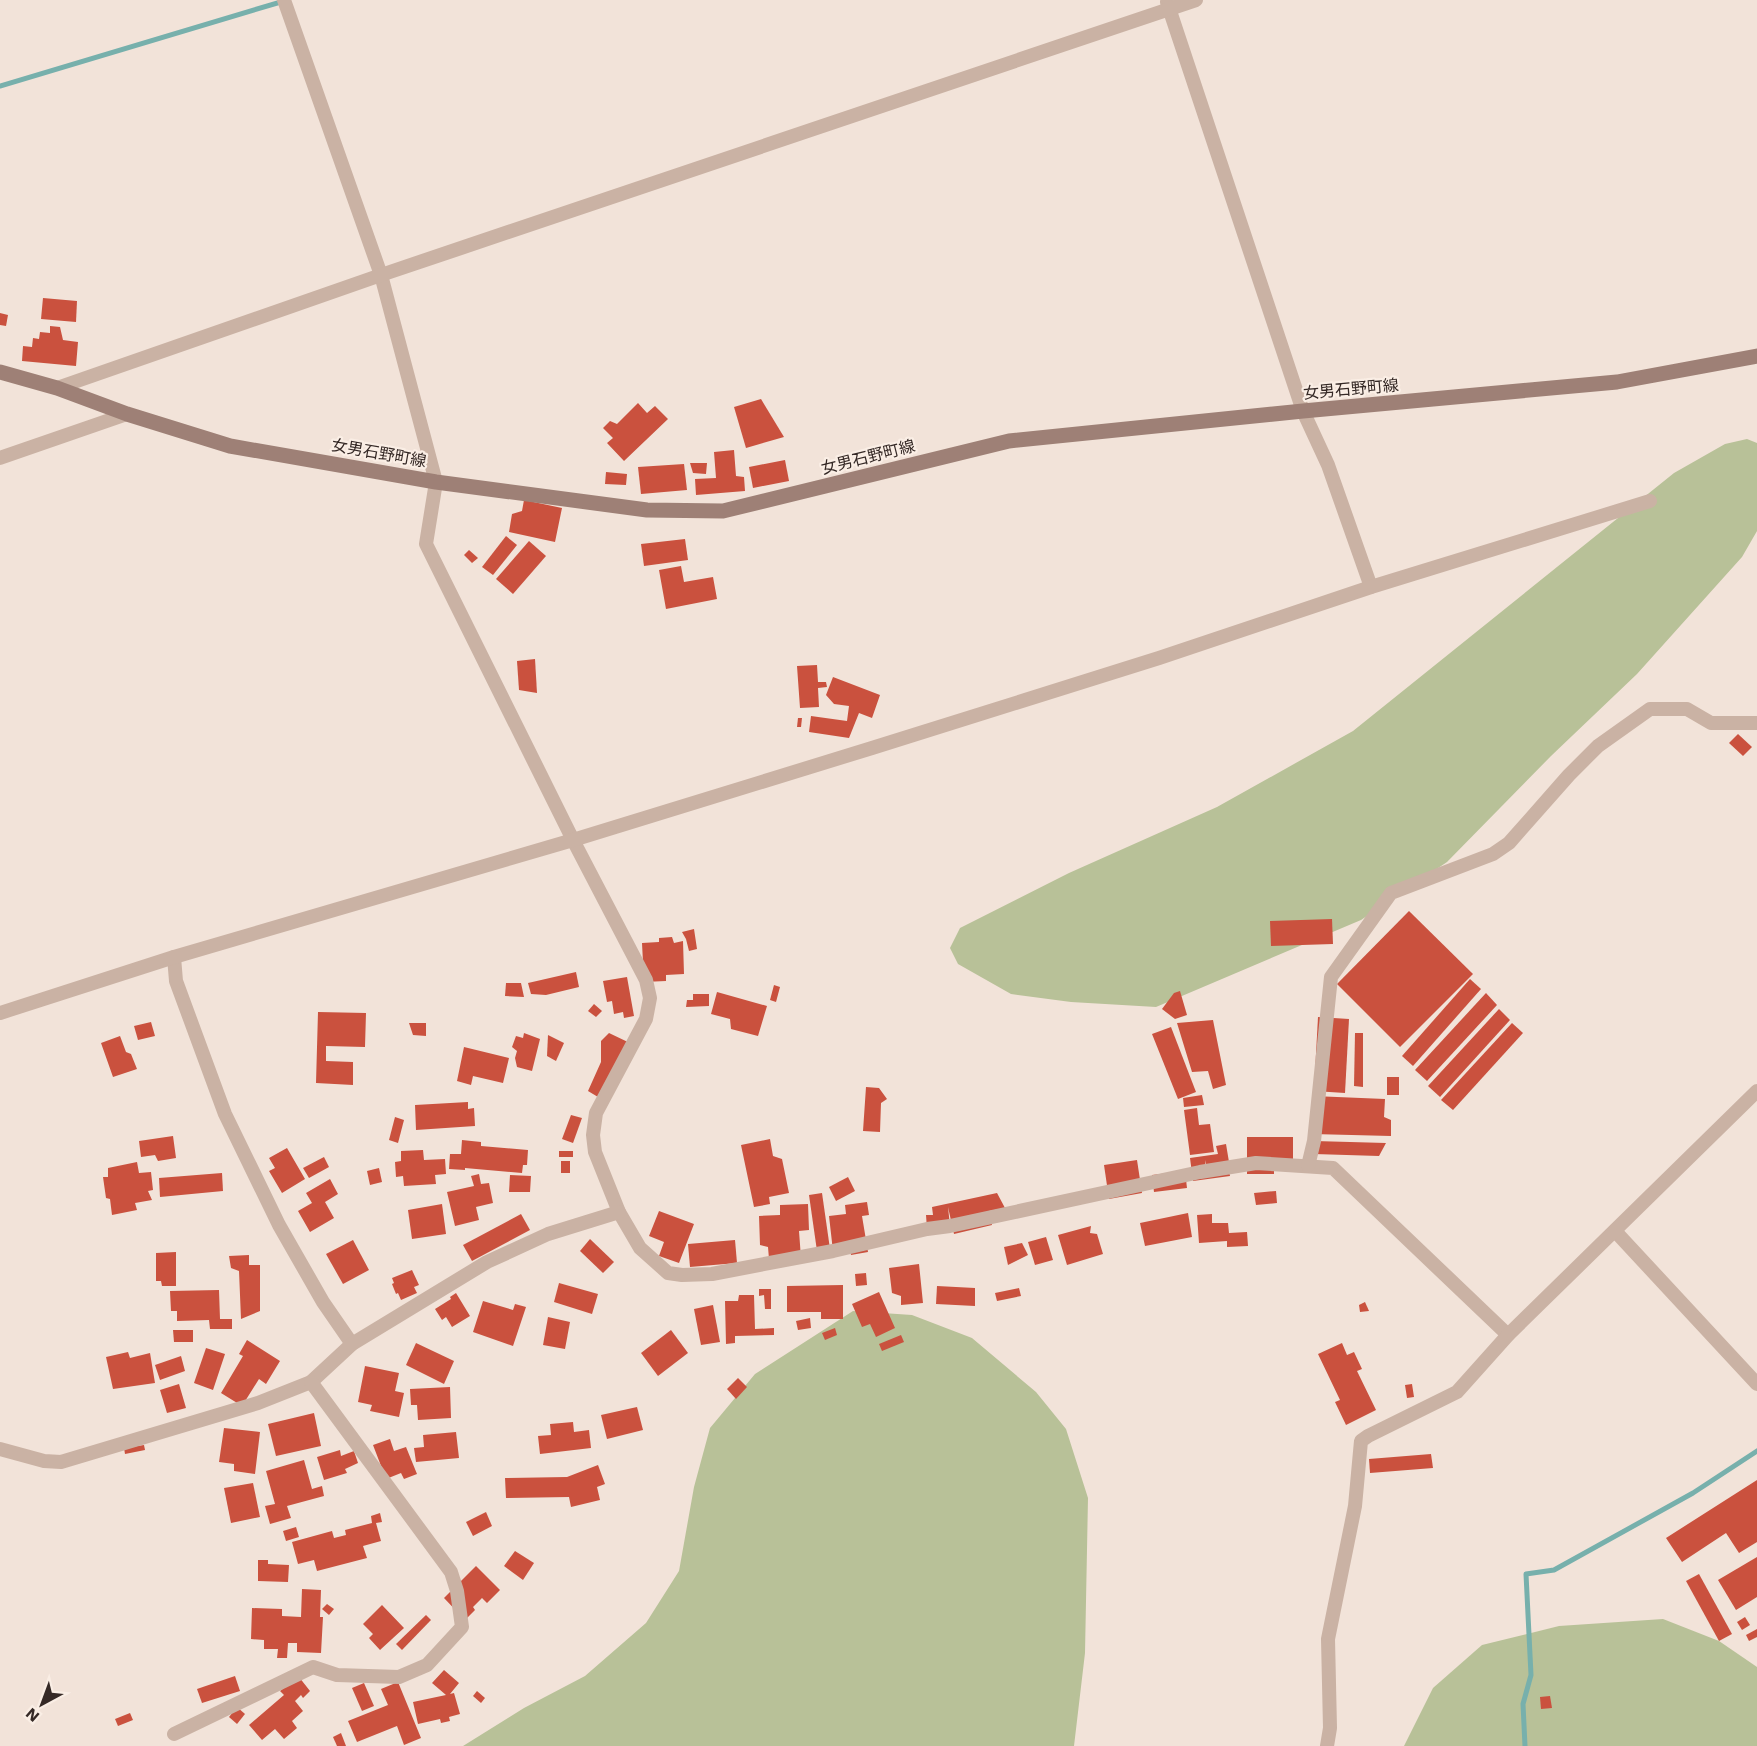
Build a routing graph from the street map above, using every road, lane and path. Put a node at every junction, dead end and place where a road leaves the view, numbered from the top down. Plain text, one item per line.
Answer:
1 (284, 0) edge
2 (1196, 0) edge
3 (1168, 4) edge
4 (381, 275) junction
5 (1754, 354) edge
6 (0, 372) edge
7 (57, 388) junction
8 (1303, 411) junction
9 (127, 414) junction
10 (0, 458) edge
11 (436, 482) junction
12 (1650, 501) dead end
13 (1371, 587) junction
14 (1757, 723) edge
15 (573, 840) junction
16 (174, 957) junction
17 (0, 1012) edge
18 (1757, 1091) edge
19 (1308, 1166) junction
20 (619, 1212) junction
21 (1615, 1231) junction
22 (1508, 1335) junction
23 (352, 1344) junction
24 (311, 1382) junction
25 (1757, 1384) edge
26 (0, 1449) edge
27 (174, 1734) dead end
28 (1327, 1746) edge

1 - 4 street
2 - 3 street
3 - 4 street
3 - 8 street
4 - 7 street
4 - 11 street
5 - 8 main road, 女男石野町線
6 - 7 main road, 女男石野町線
7 - 9 main road, 女男石野町線
8 - 11 main road, 女男石野町線
8 - 13 street
9 - 10 street
9 - 11 main road, 女男石野町線
11 - 15 street
12 - 13 street
13 - 15 street
14 - 19 street
15 - 16 street
15 - 20 street
16 - 17 street
16 - 23 street
18 - 21 street
19 - 20 street
19 - 22 street
20 - 23 street
21 - 22 street
21 - 25 street
22 - 28 street
23 - 24 street
24 - 26 street
24 - 27 street

